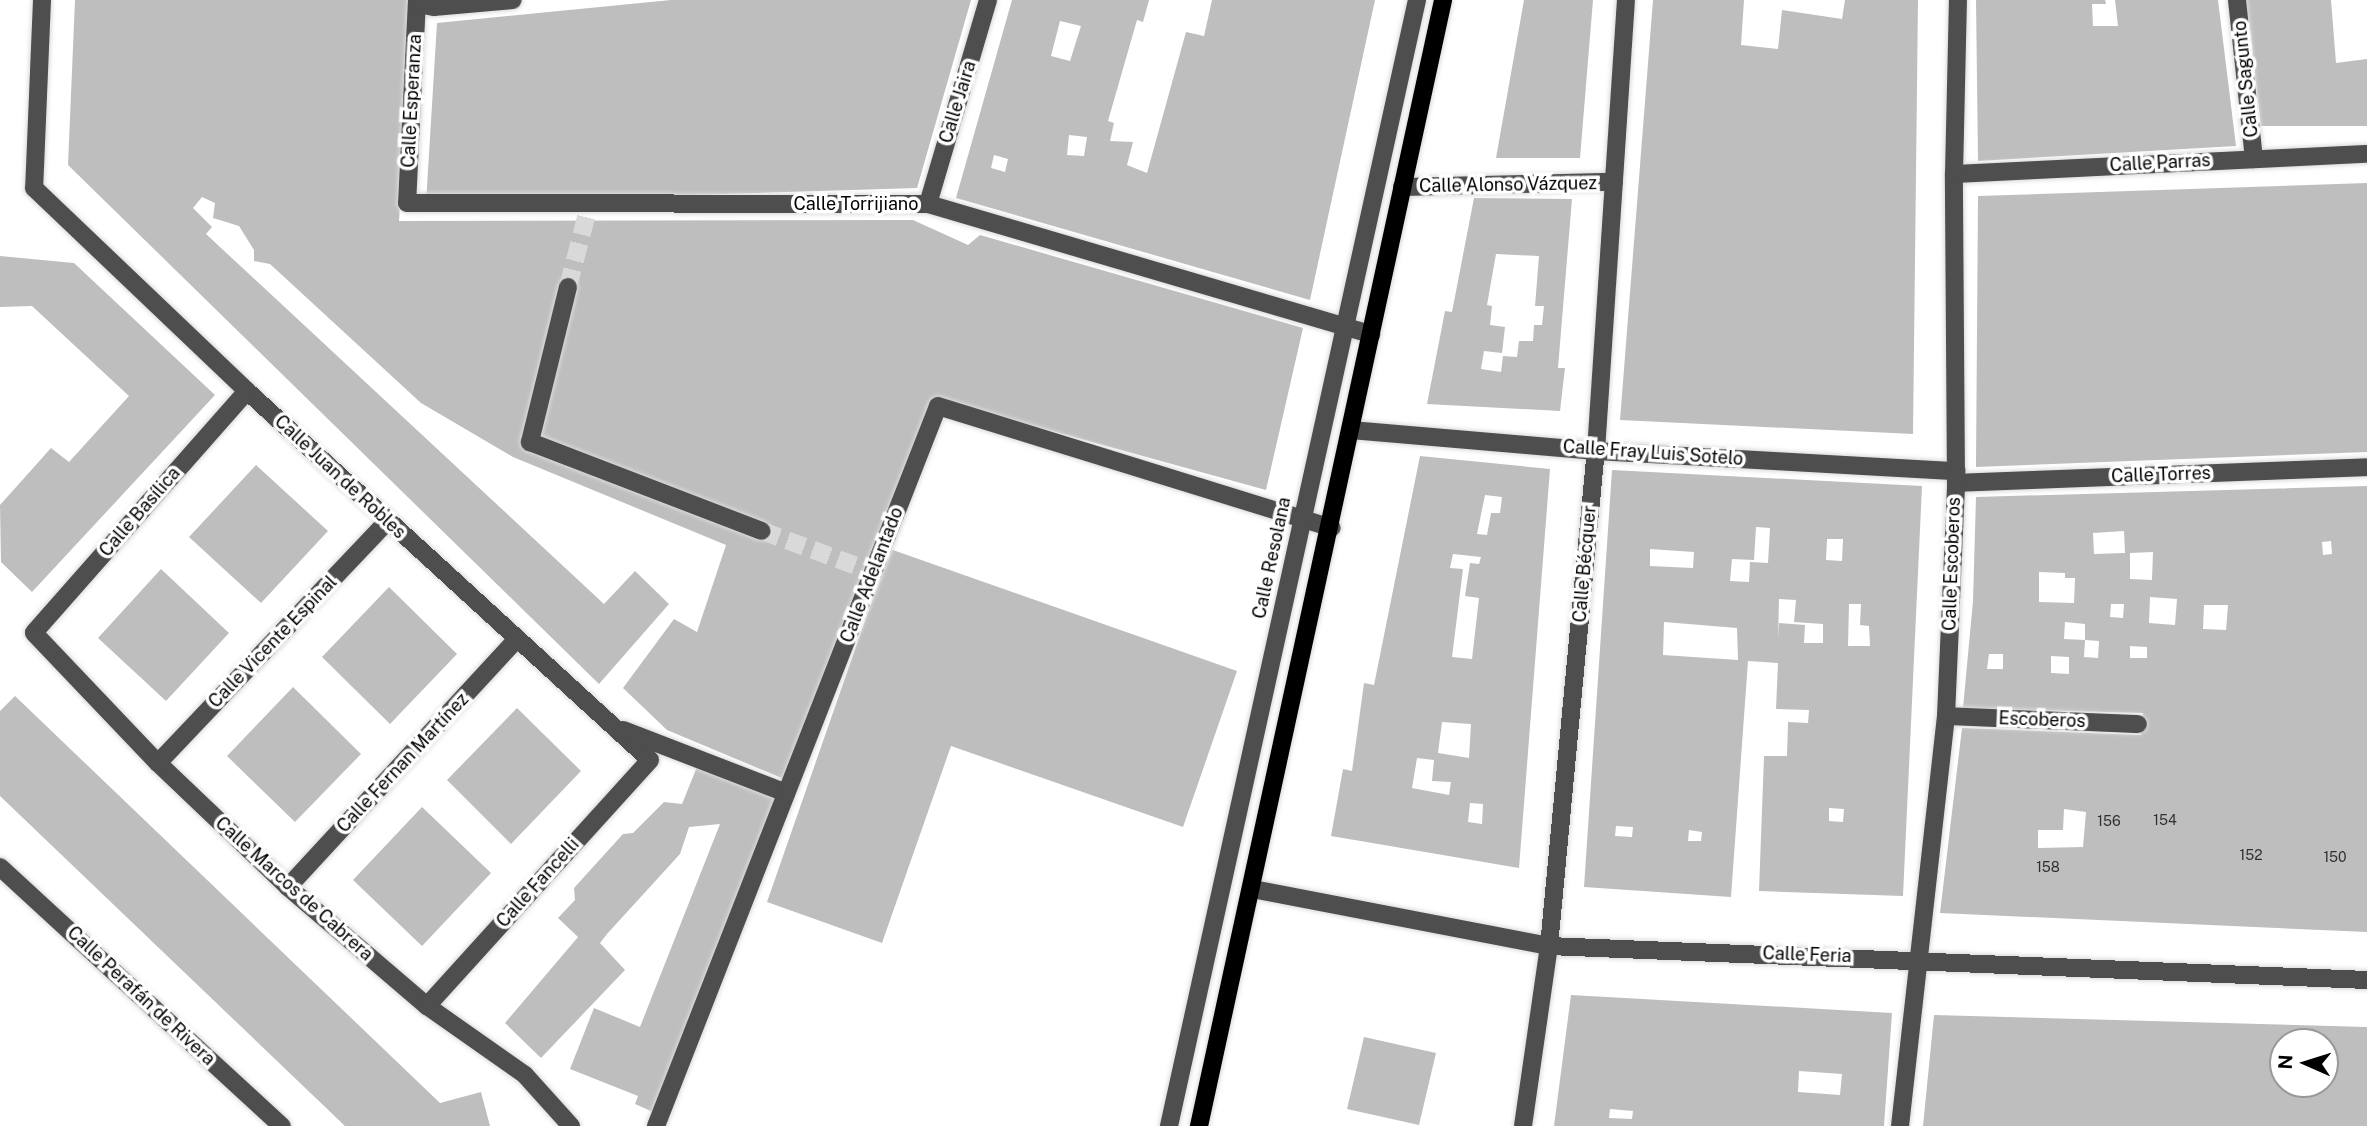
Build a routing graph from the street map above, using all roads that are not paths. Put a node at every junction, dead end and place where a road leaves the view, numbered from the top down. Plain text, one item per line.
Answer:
1 (42, 0) edge
2 (513, 0) edge
3 (988, 0) edge
4 (1417, 0) edge
5 (1443, 0) edge
6 (1626, 0) edge
7 (1958, 0) edge
8 (2237, 0) edge
9 (417, 2) edge
10 (2367, 154) edge
11 (2254, 159) junction
12 (1954, 174) junction
13 (1614, 182) junction
14 (1402, 187) junction
15 (407, 203) joint
16 (928, 204) junction
17 (568, 287) tunnel mouth
18 (1345, 326) junction
19 (1371, 334) junction
20 (247, 391) junction
21 (1351, 430) junction
22 (1596, 451) junction
23 (2367, 467) edge
24 (1956, 477) junction
25 (1302, 520) junction
26 (388, 521) junction
27 (1331, 528) junction
28 (762, 531) tunnel mouth
29 (34, 633) joint
30 (517, 639) junction
31 (1946, 716) junction
32 (2138, 724) dead end
33 (612, 726) junction
34 (650, 760) joint
35 (158, 763) junction
36 (786, 793) junction
37 (0, 867) edge
38 (288, 887) junction
39 (1253, 889) junction
40 (1549, 946) junction
41 (1918, 960) junction
42 (2367, 980) edge
43 (427, 1006) junction
44 (282, 1126) edge
45 (571, 1126) edge
46 (656, 1126) edge
47 (1169, 1126) edge
48 (1199, 1126) edge
49 (1523, 1126) edge
50 (1900, 1126) edge

1 - 20 street, Calle Juan de Robles
2 - 9 street
3 - 16 street, Calle Jaira
4 - 18 street, Calle Resolana
5 - 14 main road
6 - 13 street, Calle Bécquer
7 - 12 street, Calle Escoberos
8 - 11 street, Calle Sagunto
9 - 15 street, Calle Esperanza
10 - 11 street, Calle Parras
11 - 12 street, Calle Parras
12 - 24 street, Calle Escoberos
13 - 14 street, Calle Alonso Vázquez
13 - 22 street, Calle Bécquer
14 - 19 main road
15 - 16 street, Calle Torrijiano
16 - 18 street, Calle Torrijiano
17 - 28 street
18 - 19 street, Calle Torrijiano
18 - 25 street, Calle Resolana
19 - 21 main road
20 - 26 street, Calle Juan de Robles
20 - 29 street, Calle Basílica
21 - 22 street, Calle Fray Luis Sotelo
21 - 27 main road
22 - 24 street, Calle Fray Luis Sotelo
22 - 40 street, Calle Bécquer
23 - 24 street, Calle Torres
24 - 31 street, Calle Escoberos
25 - 27 street, Calle Adelantado
25 - 36 street, Calle Adelantado
25 - 47 street, Calle Resolana
26 - 30 street, Calle Juan de Robles
26 - 35 street, Calle Vicente Espinal
27 - 39 main road
29 - 35 street, Calle Marcos de Cabrera
30 - 33 street, Calle Juan de Robles
30 - 38 street, Calle Fernan Martínez
31 - 32 street, Escoberos
31 - 41 street, Calle Escoberos
33 - 34 street, Calle Juan de Robles
33 - 36 street
34 - 43 street, Calle Fancelli
35 - 38 street, Calle Marcos de Cabrera
36 - 46 street, Calle Adelantado
37 - 44 street, Calle Perafán de Rivera
38 - 43 street, Calle Marcos de Cabrera
39 - 40 street, Calle Feria
39 - 48 main road
40 - 41 street, Calle Feria
40 - 49 street, Calle Bécquer
41 - 42 street, Calle Feria
41 - 50 street, Calle Escoberos
43 - 45 street, Calle Marcos de Cabrera

